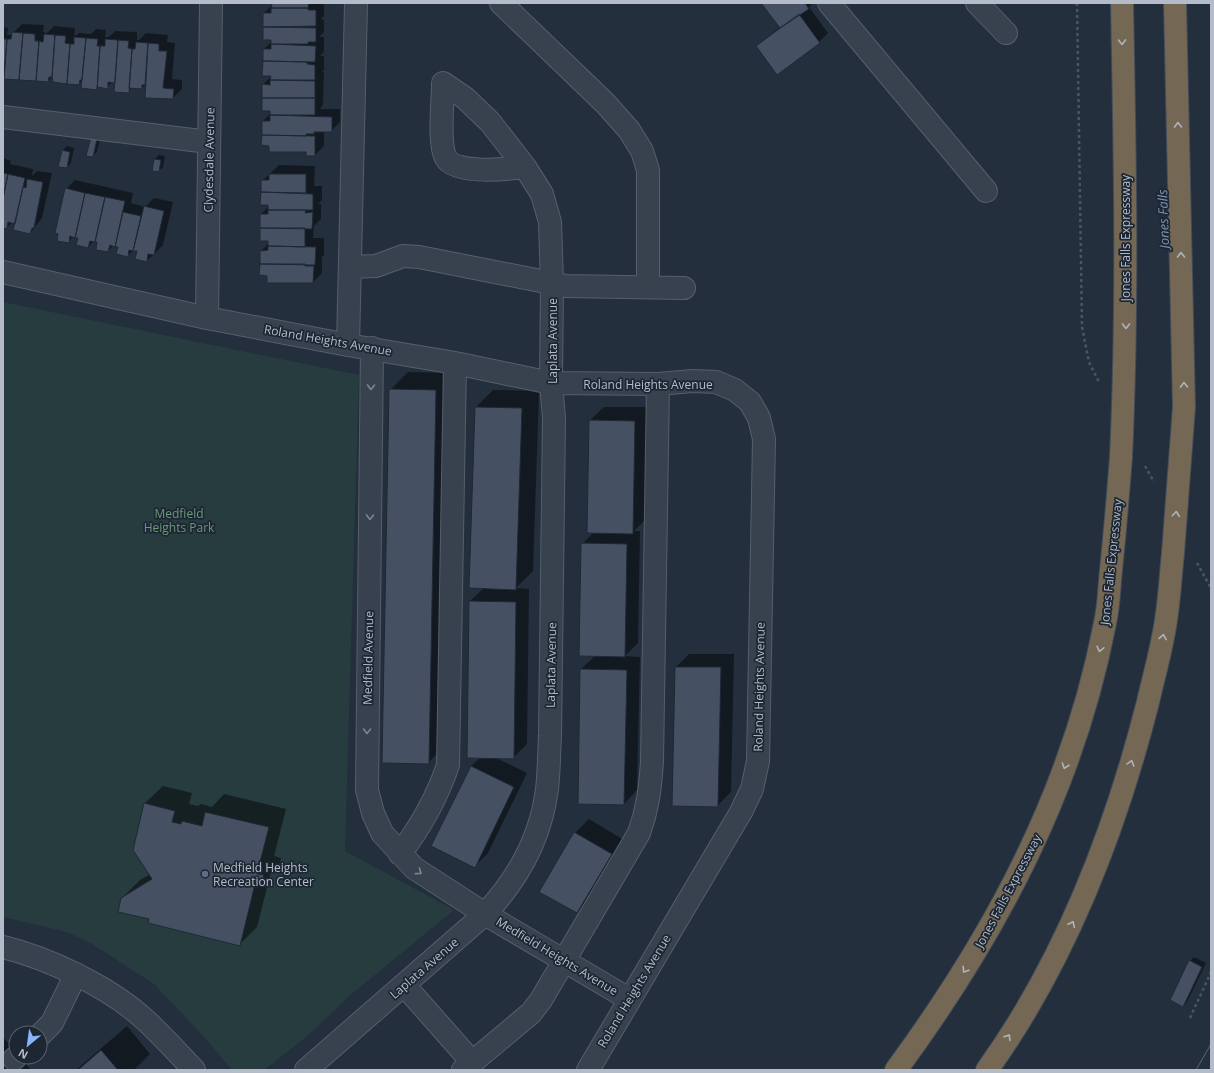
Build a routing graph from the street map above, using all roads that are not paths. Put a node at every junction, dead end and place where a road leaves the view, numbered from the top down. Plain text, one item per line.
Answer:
1 (211, 3) edge
2 (356, 3) edge
3 (501, 3) edge
4 (829, 3) edge
5 (977, 3) edge
6 (1122, 3) edge
7 (1175, 3) edge
8 (1006, 33) dead end
9 (3, 117) edge
10 (209, 142) junction
11 (525, 167) junction
12 (986, 191) dead end
13 (350, 267) junction
14 (3, 272) edge
15 (552, 283) junction
16 (648, 287) junction
17 (684, 288) dead end
18 (207, 318) junction
19 (348, 345) junction
20 (372, 348) junction
21 (455, 363) junction
22 (551, 383) junction
23 (658, 384) junction
24 (400, 854) junction
25 (485, 914) junction
26 (4, 949) edge
27 (565, 960) junction
28 (76, 974) junction
29 (404, 985) junction
30 (629, 999) junction
31 (48, 1027) edge
32 (467, 1066) edge
33 (194, 1070) edge
34 (306, 1070) edge
35 (588, 1070) edge
36 (896, 1070) edge
37 (987, 1070) edge

1 - 10 street, Clydesdale Avenue
2 - 13 street
3 - 16 street
4 - 12 street
5 - 8 street
6 -> 36 highway, Jones Falls Expressway, bridge
37 -> 7 highway, bridge
9 - 10 street
10 - 18 street, Clydesdale Avenue
11 - 11 street, Laplata Avenue
11 - 15 street, Laplata Avenue
13 - 15 street
13 - 19 street
14 - 18 street, Roland Heights Avenue
15 - 16 street
15 - 22 street, Laplata Avenue
16 - 17 street
18 - 19 street, Roland Heights Avenue
19 - 20 street, Roland Heights Avenue
20 - 21 street, Roland Heights Avenue
20 -> 24 street, Medfield Avenue
21 - 22 street, Roland Heights Avenue
21 - 24 street
22 - 23 street, Roland Heights Avenue
22 - 25 street, Laplata Avenue
23 - 27 street
23 - 30 street, Roland Heights Avenue
24 -> 25 street, Medfield Avenue
25 - 27 street, Medfield Heights Avenue
25 - 29 street, Laplata Avenue
26 - 28 street
27 - 30 street, Medfield Heights Avenue
27 - 32 street
28 - 31 street
28 - 33 street
29 - 32 street
29 - 34 street, Laplata Avenue
30 - 35 street, Roland Heights Avenue

